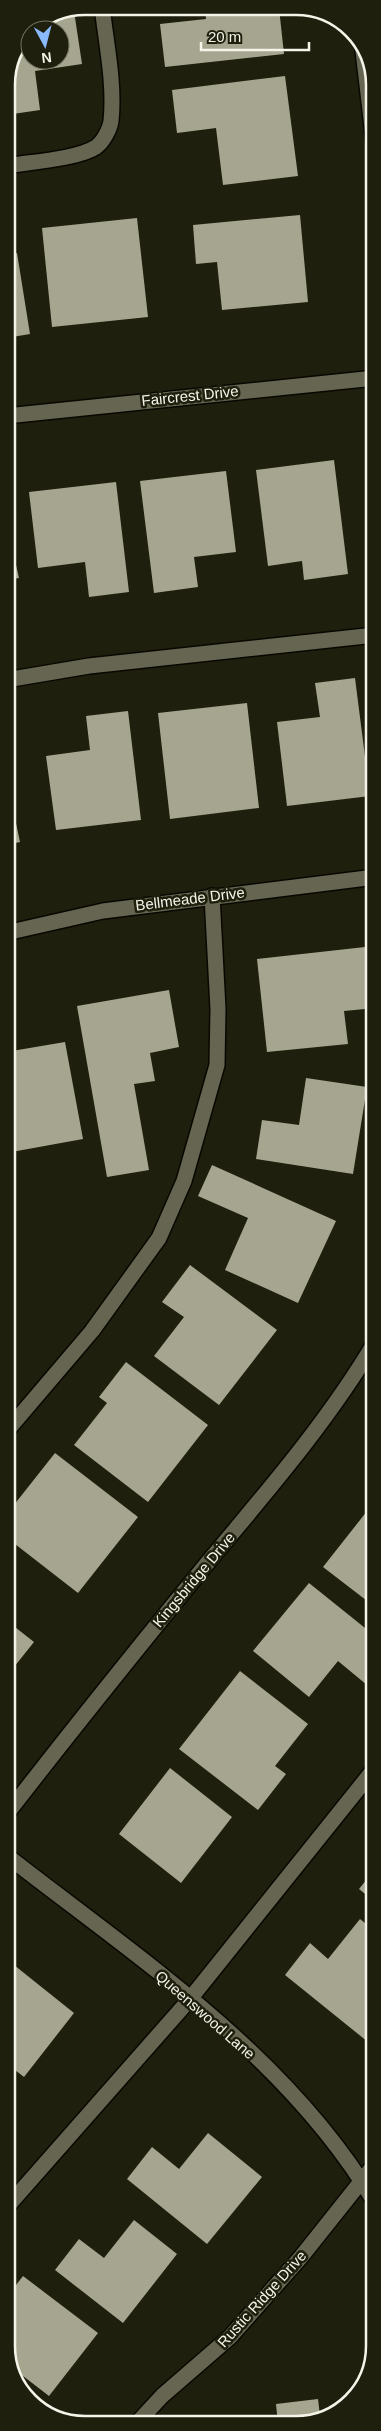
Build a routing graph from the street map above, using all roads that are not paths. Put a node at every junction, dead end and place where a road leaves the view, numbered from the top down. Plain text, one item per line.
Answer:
1 (103, 15) edge
2 (15, 164) edge
3 (366, 379) edge
4 (15, 415) edge
5 (366, 636) edge
6 (15, 678) edge
7 (366, 878) edge
8 (212, 896) junction
9 (15, 930) edge
10 (366, 1357) edge
11 (15, 1421) edge
12 (366, 1779) edge
13 (15, 1803) edge
14 (15, 1862) edge
15 (190, 1999) junction
16 (366, 2176) edge
17 (362, 2182) junction
18 (366, 2188) edge
19 (15, 2198) edge
20 (143, 2416) edge

1 - 2 street
3 - 4 street, Faircrest Drive
5 - 6 street
7 - 8 street, Bellmeade Drive
8 - 9 street, Bellmeade Drive
8 - 11 street
10 - 13 street, Kingsbridge Drive
12 - 15 street
14 - 15 street, Queenswood Lane
15 - 17 street, Queenswood Lane
15 - 19 street
16 - 17 street, Rustic Ridge Drive
17 - 18 street, Queenswood Lane
17 - 20 street, Rustic Ridge Drive

